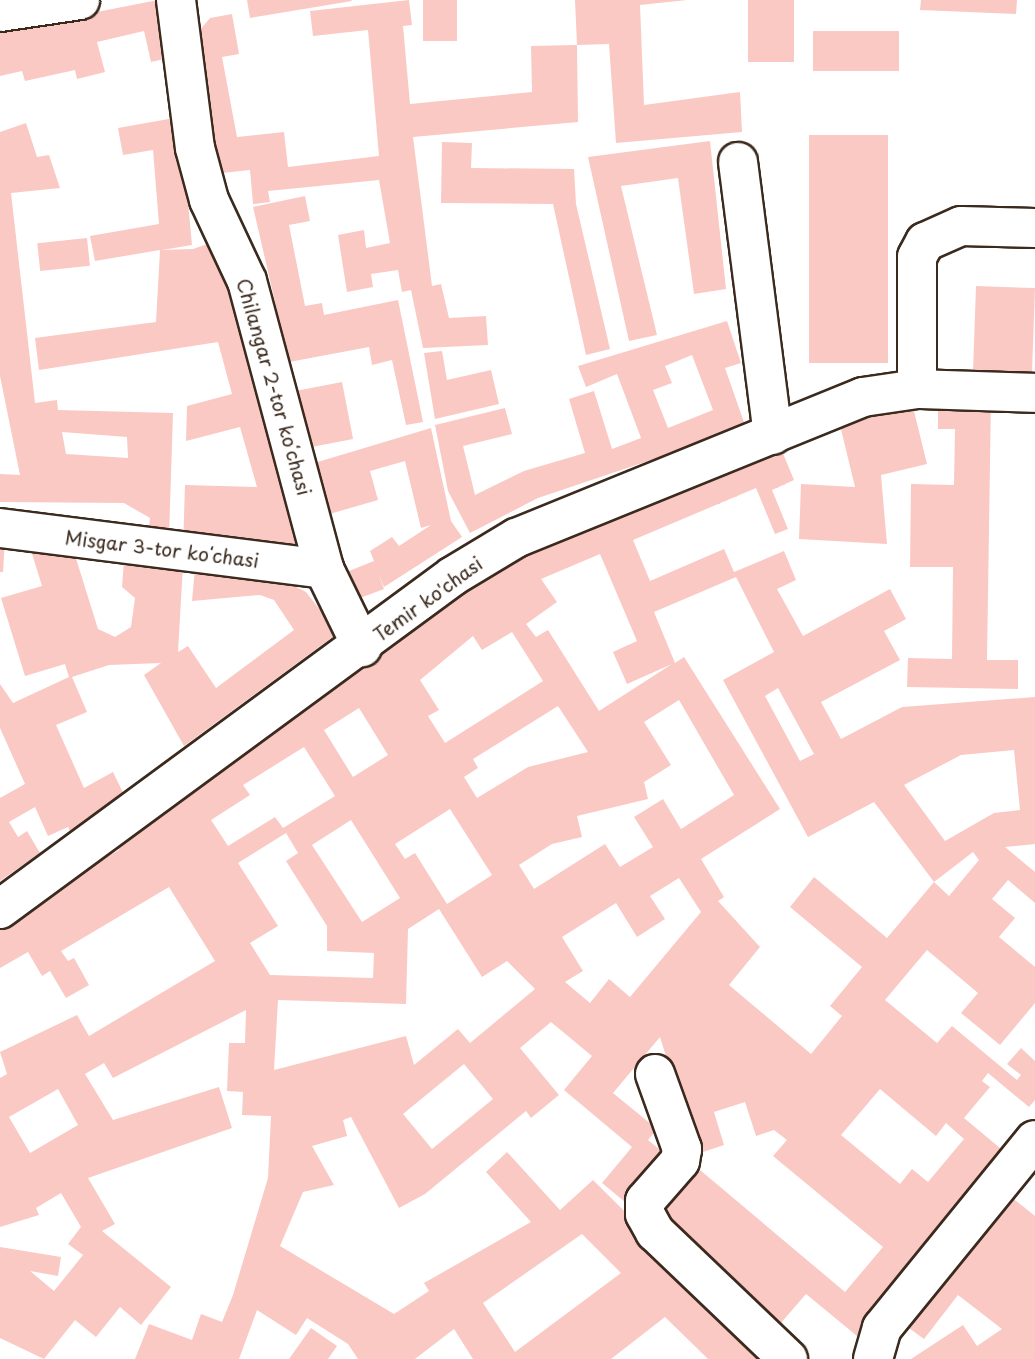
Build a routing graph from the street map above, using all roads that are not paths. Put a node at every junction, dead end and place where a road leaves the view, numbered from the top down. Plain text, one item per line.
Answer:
1 (80, 0) edge
2 (176, 0) edge
3 (0, 12) edge
4 (738, 162) dead end
5 (1035, 228) edge
6 (917, 389) junction
7 (1035, 393) edge
8 (773, 435) junction
9 (0, 528) edge
10 (324, 569) junction
11 (362, 647) junction
12 (0, 909) edge
13 (655, 1074) dead end
14 (1035, 1140) edge
15 (788, 1359) edge
16 (873, 1359) edge

1 - 3 street
2 - 10 street, Chilangar 2-tor koʻchasi
4 - 8 street
5 - 6 street
6 - 7 street, Temir ko'chasi
6 - 8 street, Temir ko'chasi
8 - 11 street, Temir ko'chasi
9 - 10 street, Misgar 3-tor koʻchasi
10 - 11 street, Chilangar 2-tor koʻchasi
11 - 12 street, Temir ko'chasi
13 - 15 street
14 - 16 street

